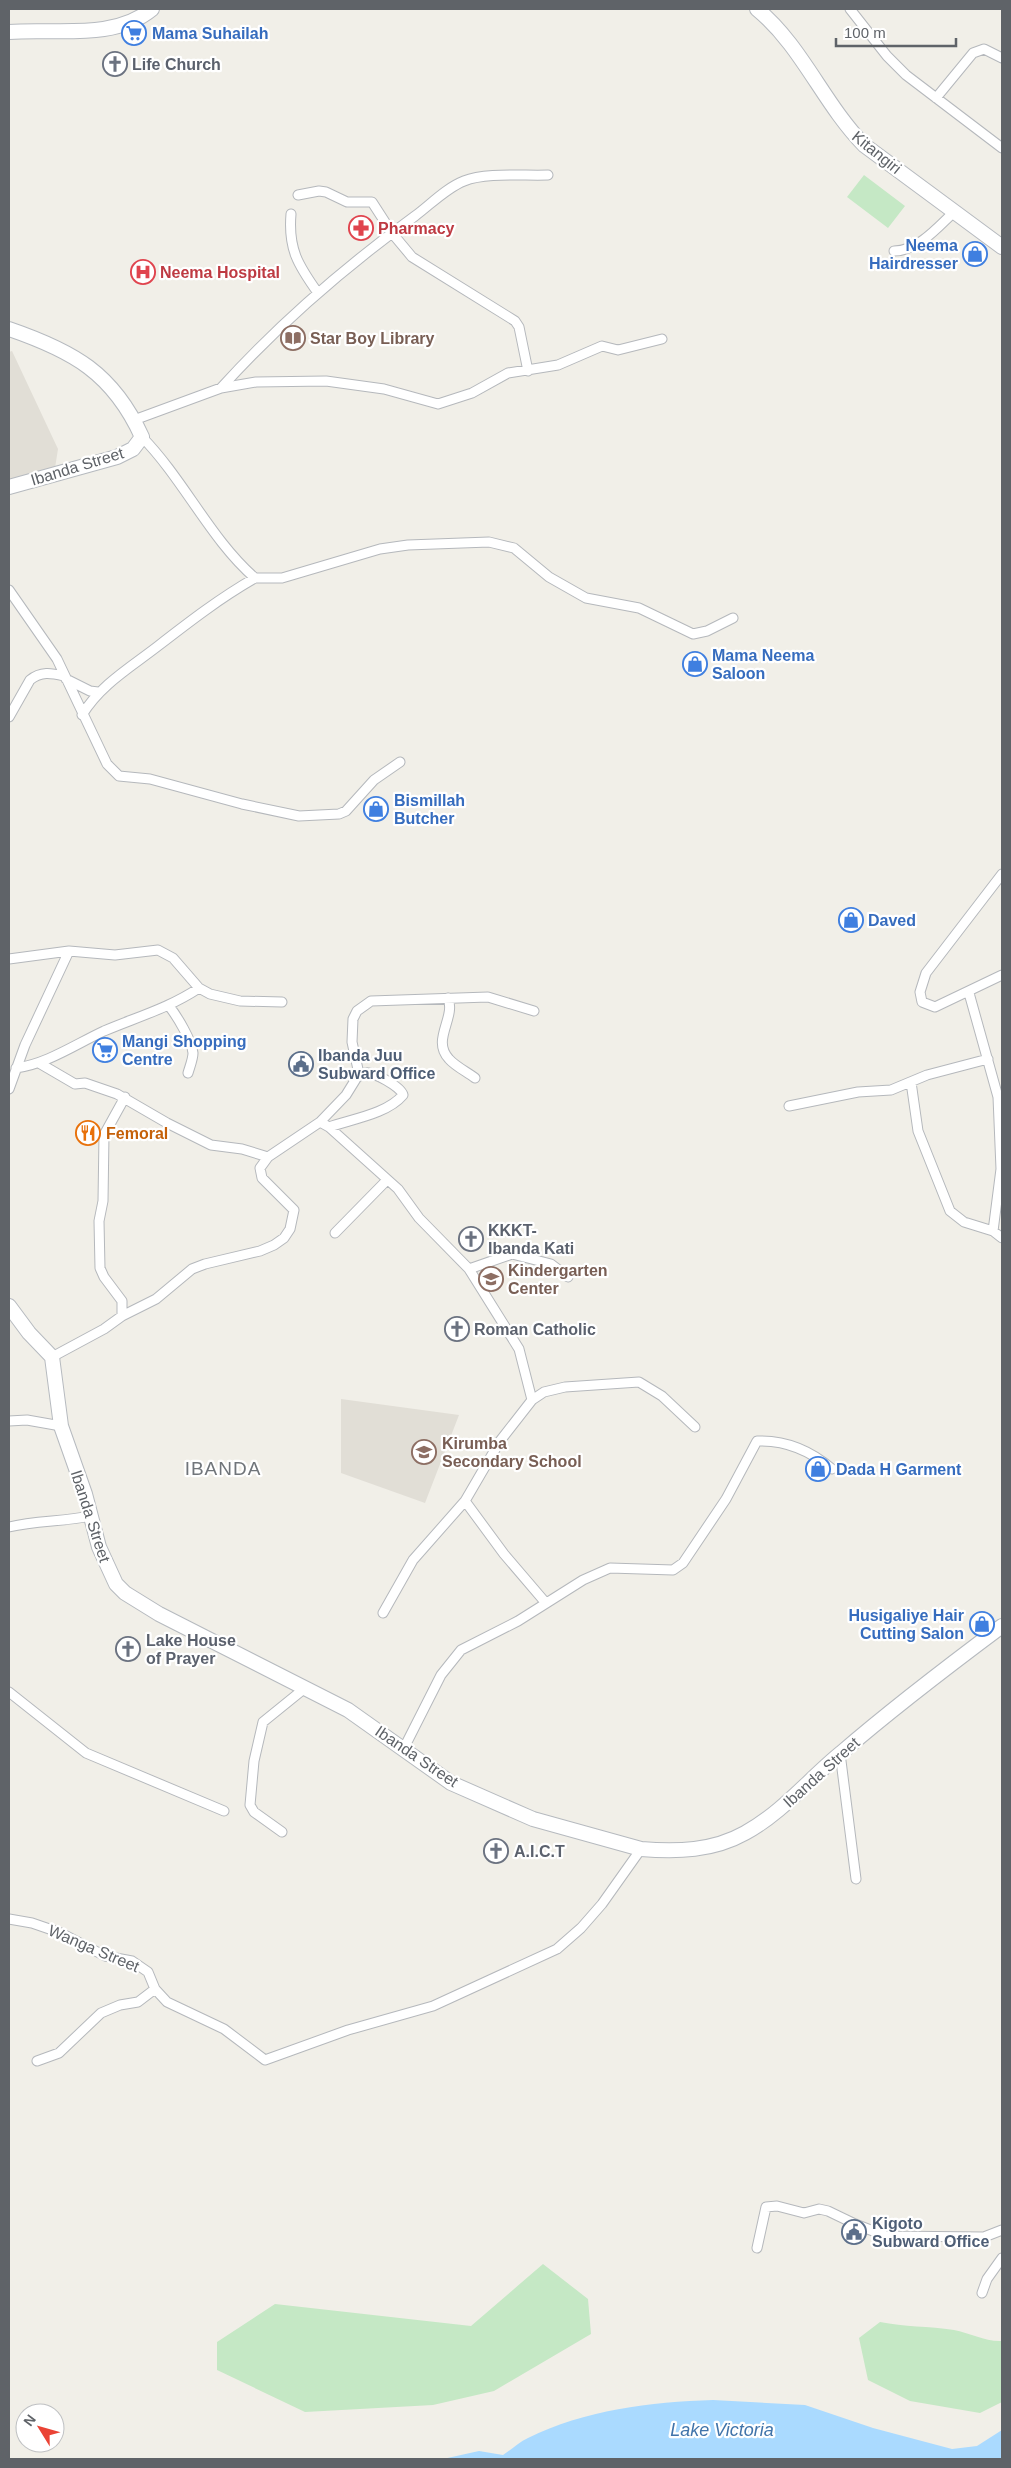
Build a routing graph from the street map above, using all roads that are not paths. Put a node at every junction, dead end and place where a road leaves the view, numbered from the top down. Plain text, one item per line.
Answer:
1 (152, 9) edge
2 (757, 9) edge
3 (850, 9) edge
4 (9, 32) edge
5 (1002, 58) edge
6 (936, 98) junction
7 (1002, 148) edge
8 (548, 175) dead end
9 (298, 195) dead end
10 (954, 212) junction
11 (291, 214) dead end
12 (392, 233) junction
13 (1002, 247) edge
14 (894, 251) dead end
15 (318, 293) junction
16 (9, 330) edge
17 (662, 338) dead end
18 (528, 371) junction
19 (221, 388) junction
20 (134, 420) junction
21 (142, 437) junction
22 (9, 487) edge
23 (255, 578) junction
24 (9, 590) edge
25 (733, 618) dead end
26 (65, 678) junction
27 (98, 692) junction
28 (82, 715) junction
29 (9, 717) edge
30 (400, 762) dead end
31 (1002, 874) edge
32 (68, 950) junction
33 (9, 959) edge
34 (1002, 975) edge
35 (199, 988) junction
36 (969, 993) junction
37 (448, 998) junction
38 (282, 1002) dead end
39 (169, 1006) junction
40 (534, 1011) dead end
41 (988, 1059) junction
42 (38, 1063) junction
43 (16, 1068) junction
44 (188, 1073) dead end
45 (358, 1077) junction
46 (475, 1078) dead end
47 (911, 1082) junction
48 (9, 1089) edge
49 (124, 1098) junction
50 (789, 1106) dead end
51 (320, 1122) junction
52 (329, 1127) junction
53 (268, 1157) junction
54 (387, 1180) junction
55 (993, 1231) junction
56 (335, 1232) dead end
57 (1002, 1238) edge
58 (470, 1269) junction
59 (568, 1277) dead end
60 (9, 1306) edge
61 (122, 1316) junction
62 (52, 1357) junction
63 (532, 1400) junction
64 (9, 1421) edge
65 (61, 1426) junction
66 (695, 1427) dead end
67 (832, 1469) dead end
68 (465, 1501) junction
69 (90, 1516) junction
70 (9, 1526) edge
71 (545, 1602) junction
72 (382, 1613) dead end
73 (1002, 1626) edge
74 (305, 1688) junction
75 (9, 1692) edge
76 (404, 1748) junction
77 (840, 1753) junction
78 (224, 1811) dead end
79 (282, 1832) dead end
80 (641, 1849) junction
81 (856, 1879) dead end
82 (9, 1919) edge
83 (156, 1989) junction
84 (37, 2061) dead end
85 (1002, 2230) edge
86 (757, 2248) dead end
87 (1002, 2258) edge
88 (982, 2293) dead end

1 - 4 street
2 - 10 street, Kitangiri
3 - 6 street
5 - 6 street
6 - 7 street
8 - 12 street
9 - 12 street
10 - 13 street, Kitangiri
10 - 14 street
11 - 15 street
12 - 15 street
12 - 18 street
15 - 19 street
16 - 20 street, Ibanda Street
17 - 18 street
18 - 19 street
19 - 20 street
20 - 21 street, Ibanda Street
21 - 22 street, Ibanda Street
21 - 23 street
23 - 25 street
23 - 27 street
24 - 26 street
26 - 27 street
26 - 28 street
26 - 29 street
27 - 28 street
28 - 30 street
31 - 36 street
32 - 33 street
32 - 35 street
32 - 43 street
34 - 36 street
35 - 38 street
35 - 39 street
36 - 41 street
37 - 40 street
37 - 45 street
37 - 46 street
39 - 42 street
39 - 44 street
41 - 47 street
41 - 55 street
42 - 43 street
42 - 49 street
43 - 48 street
45 - 51 street
45 - 52 street
47 - 50 street
47 - 55 street
49 - 53 street
49 - 61 street
51 - 52 street
51 - 53 street
52 - 54 street
53 - 61 street
54 - 56 street
54 - 58 street
55 - 57 street
58 - 59 street
58 - 63 street
60 - 62 street
61 - 62 street
62 - 65 street, Ibanda Street
63 - 66 street
63 - 68 street
64 - 65 street
65 - 69 street, Ibanda Street
67 - 71 street
68 - 71 street
68 - 72 street
69 - 70 street
69 - 74 street, Ibanda Street
71 - 76 street
73 - 77 street, Ibanda Street
74 - 76 street, Ibanda Street
74 - 79 street
75 - 78 street
76 - 80 street, Ibanda Street
77 - 80 street, Ibanda Street
77 - 81 street
80 - 83 street, Wanga Street
82 - 83 street, Wanga Street
83 - 84 street
85 - 86 street
87 - 88 street

